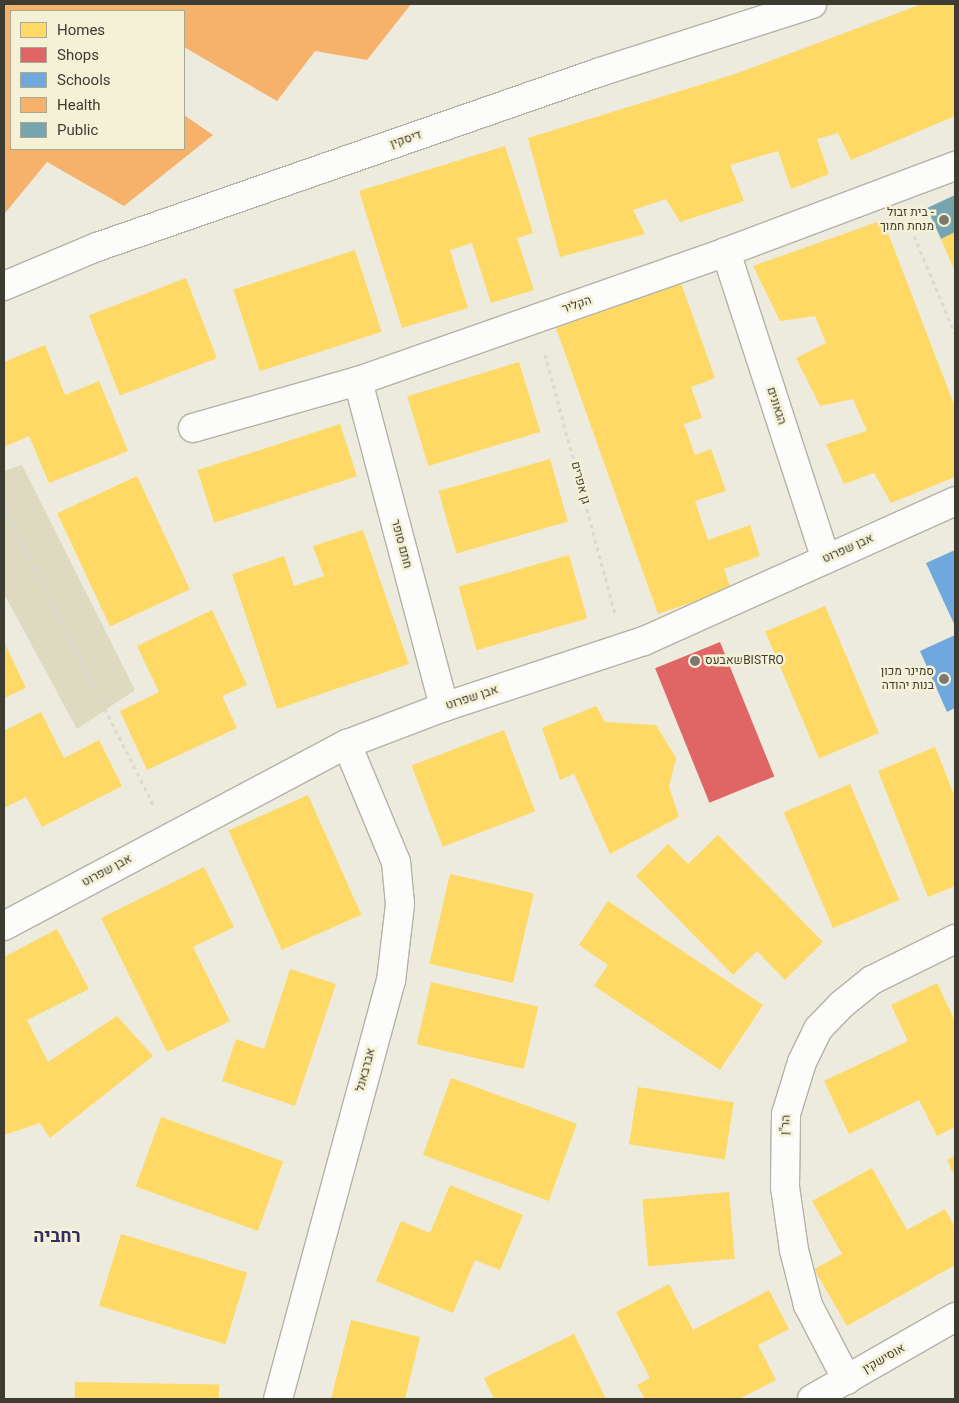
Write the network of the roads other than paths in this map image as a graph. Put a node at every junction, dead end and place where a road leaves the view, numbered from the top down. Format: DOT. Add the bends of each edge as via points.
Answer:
graph roads {
  1 [pos="812,4"];
  2 [pos="955,166"];
  3 [pos="726,252"];
  4 [pos="4,286"];
  5 [pos="358,381"];
  6 [pos="193,428"];
  7 [pos="955,501"];
  8 [pos="826,559"];
  9 [pos="444,707"];
  10 [pos="347,744"];
  11 [pos="4,926"];
  12 [pos="955,939"];
  13 [pos="955,1317"];
  14 [pos="847,1380"];
  15 [pos="278,1399"];
  16 [pos="812,1399"];
  1 -- 4 [label="street, דיסקין" via="600,72 115,241"];
  2 -- 3 [label="street, הקליר"];
  3 -- 5 [label="street, הקליר"];
  3 -- 8 [label="street, הגאונים"];
  5 -- 6 [label="street, הקליר"];
  5 -- 9 [label="street, חתם סופר"];
  7 -- 8 [label="street, אבן שפרוט"];
  8 -- 9 [label="street, אבן שפרוט" via="624,648"];
  9 -- 10 [label="street, אבן שפרוט"];
  10 -- 11 [label="street, אבן שפרוט"];
  10 -- 15 [label="street, אברבאנל" via="396,862 400,904 391,981"];
  12 -- 14 [label="street, הר\"ן" via="872,980 841,1005 818,1029 802,1062 786,1114 785,1186 794,1250 808,1305"];
  13 -- 14 [label="street, אוסישקין"];
  14 -- 16 [label="street, אוסישקין"];
}
